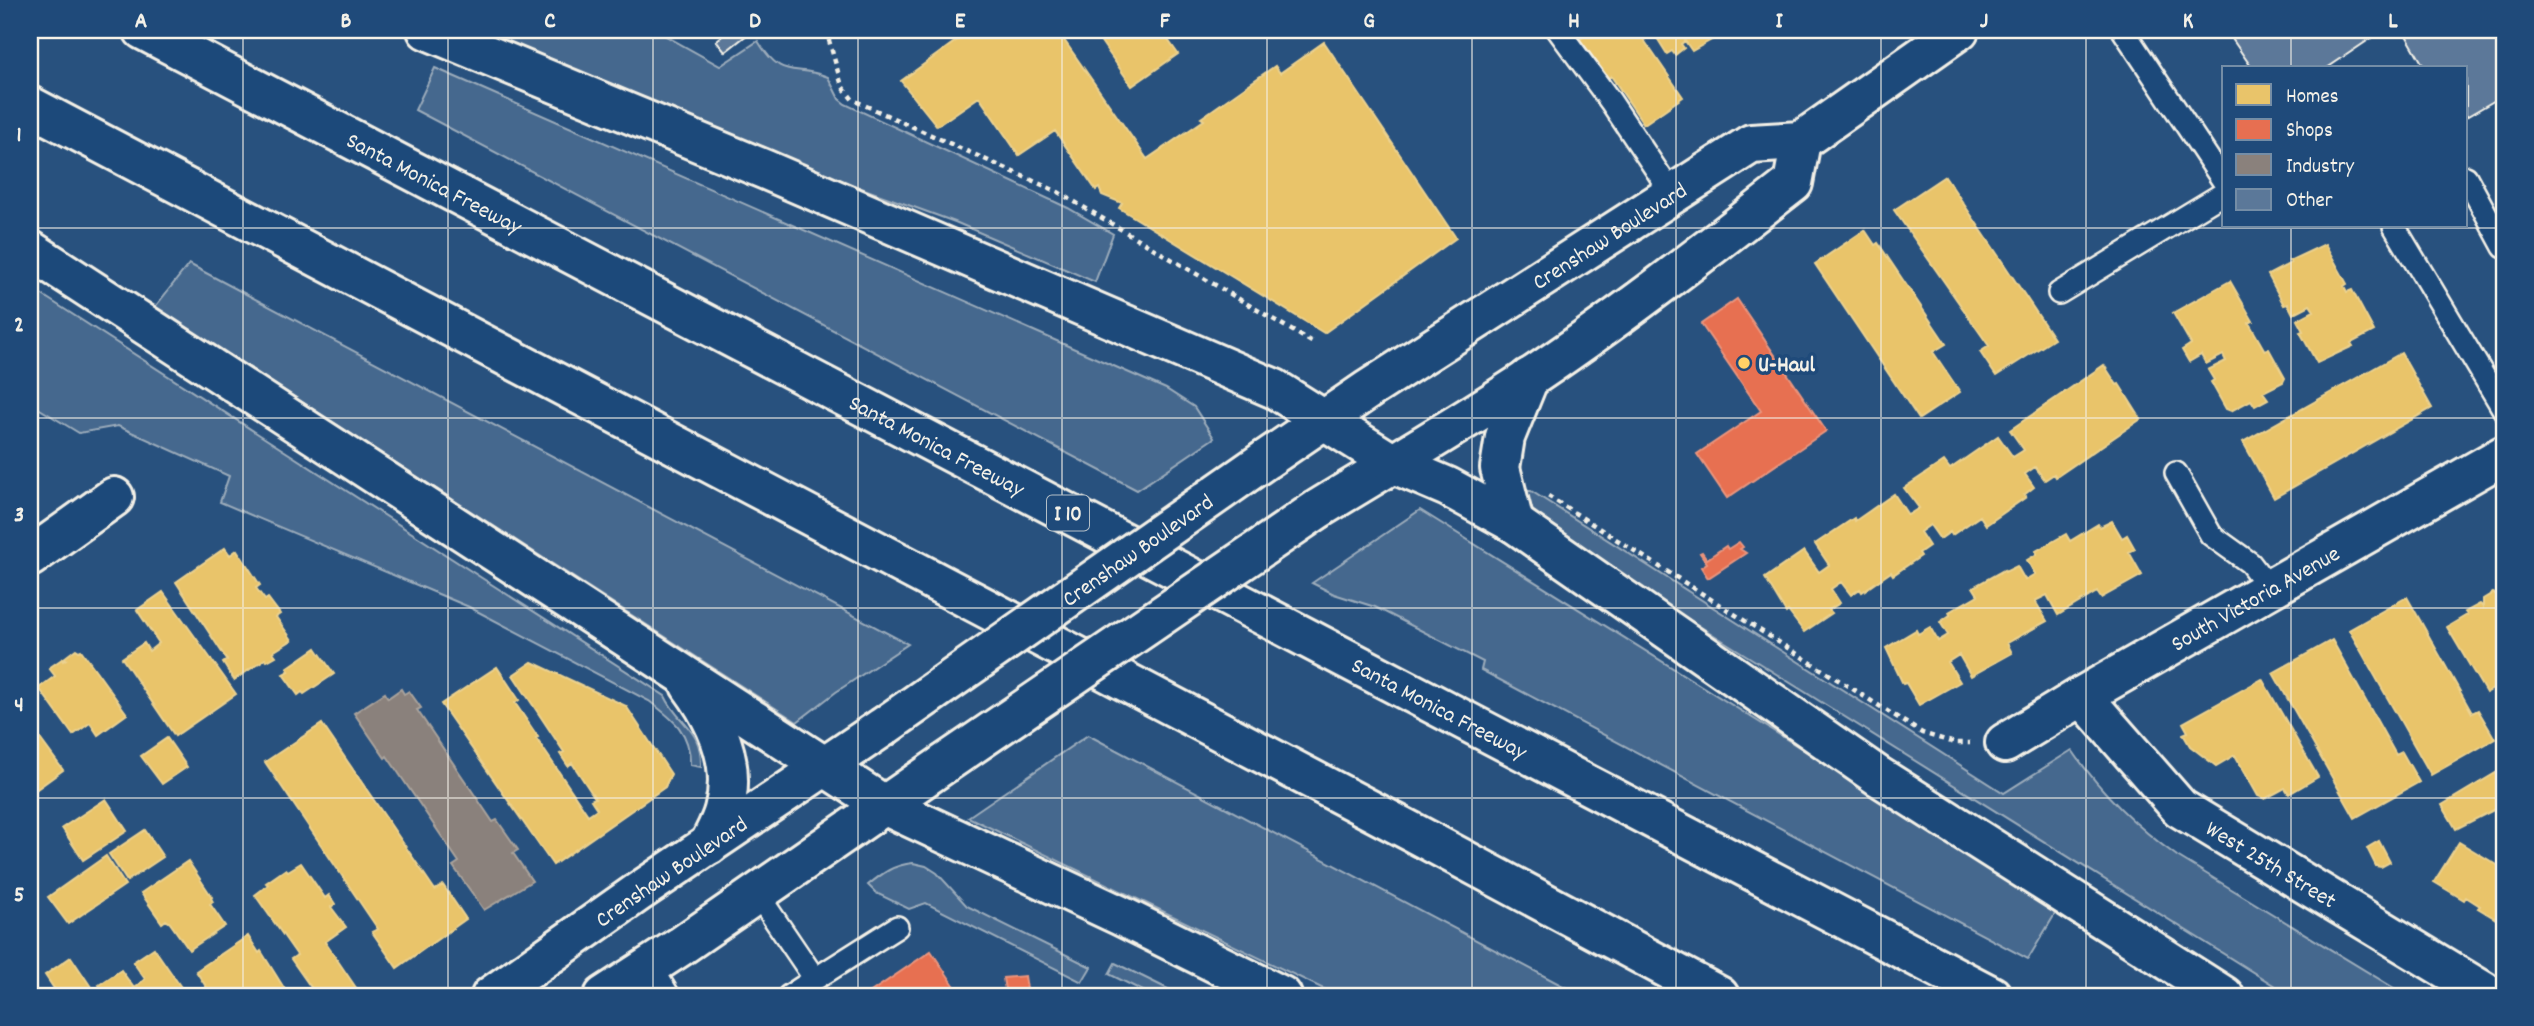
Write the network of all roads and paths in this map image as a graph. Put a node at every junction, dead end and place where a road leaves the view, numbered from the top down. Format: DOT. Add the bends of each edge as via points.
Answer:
graph roads {
  1 [pos="143,30"];
  2 [pos="427,30"];
  3 [pos="826,30"];
  4 [pos="1559,30"];
  5 [pos="1959,30"];
  6 [pos="2123,30"];
  7 [pos="30,106"];
  8 [pos="1801,141"];
  9 [pos="2222,179"];
  10 [pos="2468,181"];
  11 [pos="2222,194"];
  12 [pos="1673,195"];
  13 [pos="2395,228"];
  14 [pos="2504,247"];
  15 [pos="30,250"];
  16 [pos="2059,293"];
  17 [pos="1315,344"];
  18 [pos="1529,378"];
  19 [pos="2504,410"];
  20 [pos="1325,421"];
  21 [pos="2504,455"];
  22 [pos="1394,464"];
  23 [pos="2176,473"];
  24 [pos="1537,489"];
  25 [pos="114,497"];
  26 [pos="1514,523"];
  27 [pos="30,557"];
  28 [pos="2270,589"];
  29 [pos="682,675"];
  30 [pos="2082,696"];
  31 [pos="2005,743"];
  32 [pos="825,767"];
  33 [pos="884,805"];
  34 [pos="709,845"];
  35 [pos="756,892"];
  36 [pos="897,927"];
  37 [pos="815,979"];
  38 [pos="660,981"];
  39 [pos="491,996"];
  40 [pos="604,996"];
  41 [pos="789,996"];
  42 [pos="1282,996"];
  43 [pos="1719,996"];
  44 [pos="1992,996"];
  45 [pos="2224,996"];
  46 [pos="2491,996"];
  1 -- 44 [label="main road, Santa Monica Freeway / I 10"];
  2 -- 20 [label="main road" via="1275,389"];
  3 -- 17 [label="path" via="842,86 853,100 1065,196"];
  4 -- 12 [label="lane"];
  5 -- 8 [label="main road"];
  6 -- 9 [label="lane"];
  7 -- 43 [label="main road"];
  8 -- 12 [label="main road, Crenshaw Boulevard" via="1751,144"];
  8 -- 18 [label="main road" via="1793,183"];
  10 -- 14 [label="lane"];
  11 -- 16 [label="lane"];
  12 -- 20 [label="main road, Crenshaw Boulevard"];
  13 -- 19 [label="lane"];
  15 -- 29 [label="main road"];
  18 -- 22 [label="main road"];
  18 -- 26 [label="main road" via="1505,437 1500,468"];
  20 -- 22 [label="main road"];
  20 -- 32 [label="main road, Crenshaw Boulevard, bridge"];
  21 -- 28 [label="main road, South Victoria Avenue"];
  22 -- 26 [label="main road"];
  22 -- 33 [label="main road, bridge" via="1318,509"];
  23 -- 28 [label="lane" via="2211,535 2250,563"];
  24 -- 31 [label="path" via="1922,733 1955,743"];
  25 -- 27 [label="main road"];
  26 -- 45 [label="main road" via="1878,776"];
  28 -- 30 [label="main road, South Victoria Avenue"];
  29 -- 32 [label="main road"];
  29 -- 34 [label="main road" via="707,707 726,759 724,811"];
  30 -- 31 [label="main road, South Victoria Avenue"];
  30 -- 46 [label="main road, West 25th Street" via="2180,808"];
  32 -- 33 [label="main road"];
  32 -- 34 [label="main road, Crenshaw Boulevard"];
  33 -- 35 [label="main road"];
  33 -- 42 [label="main road"];
  34 -- 39 [label="main road, Crenshaw Boulevard"];
  35 -- 37 [label="lane"];
  35 -- 38 [label="main road" via="681,946"];
  36 -- 37 [label="lane"];
  37 -- 41 [label="lane"];
  38 -- 40 [label="main road"];
}
